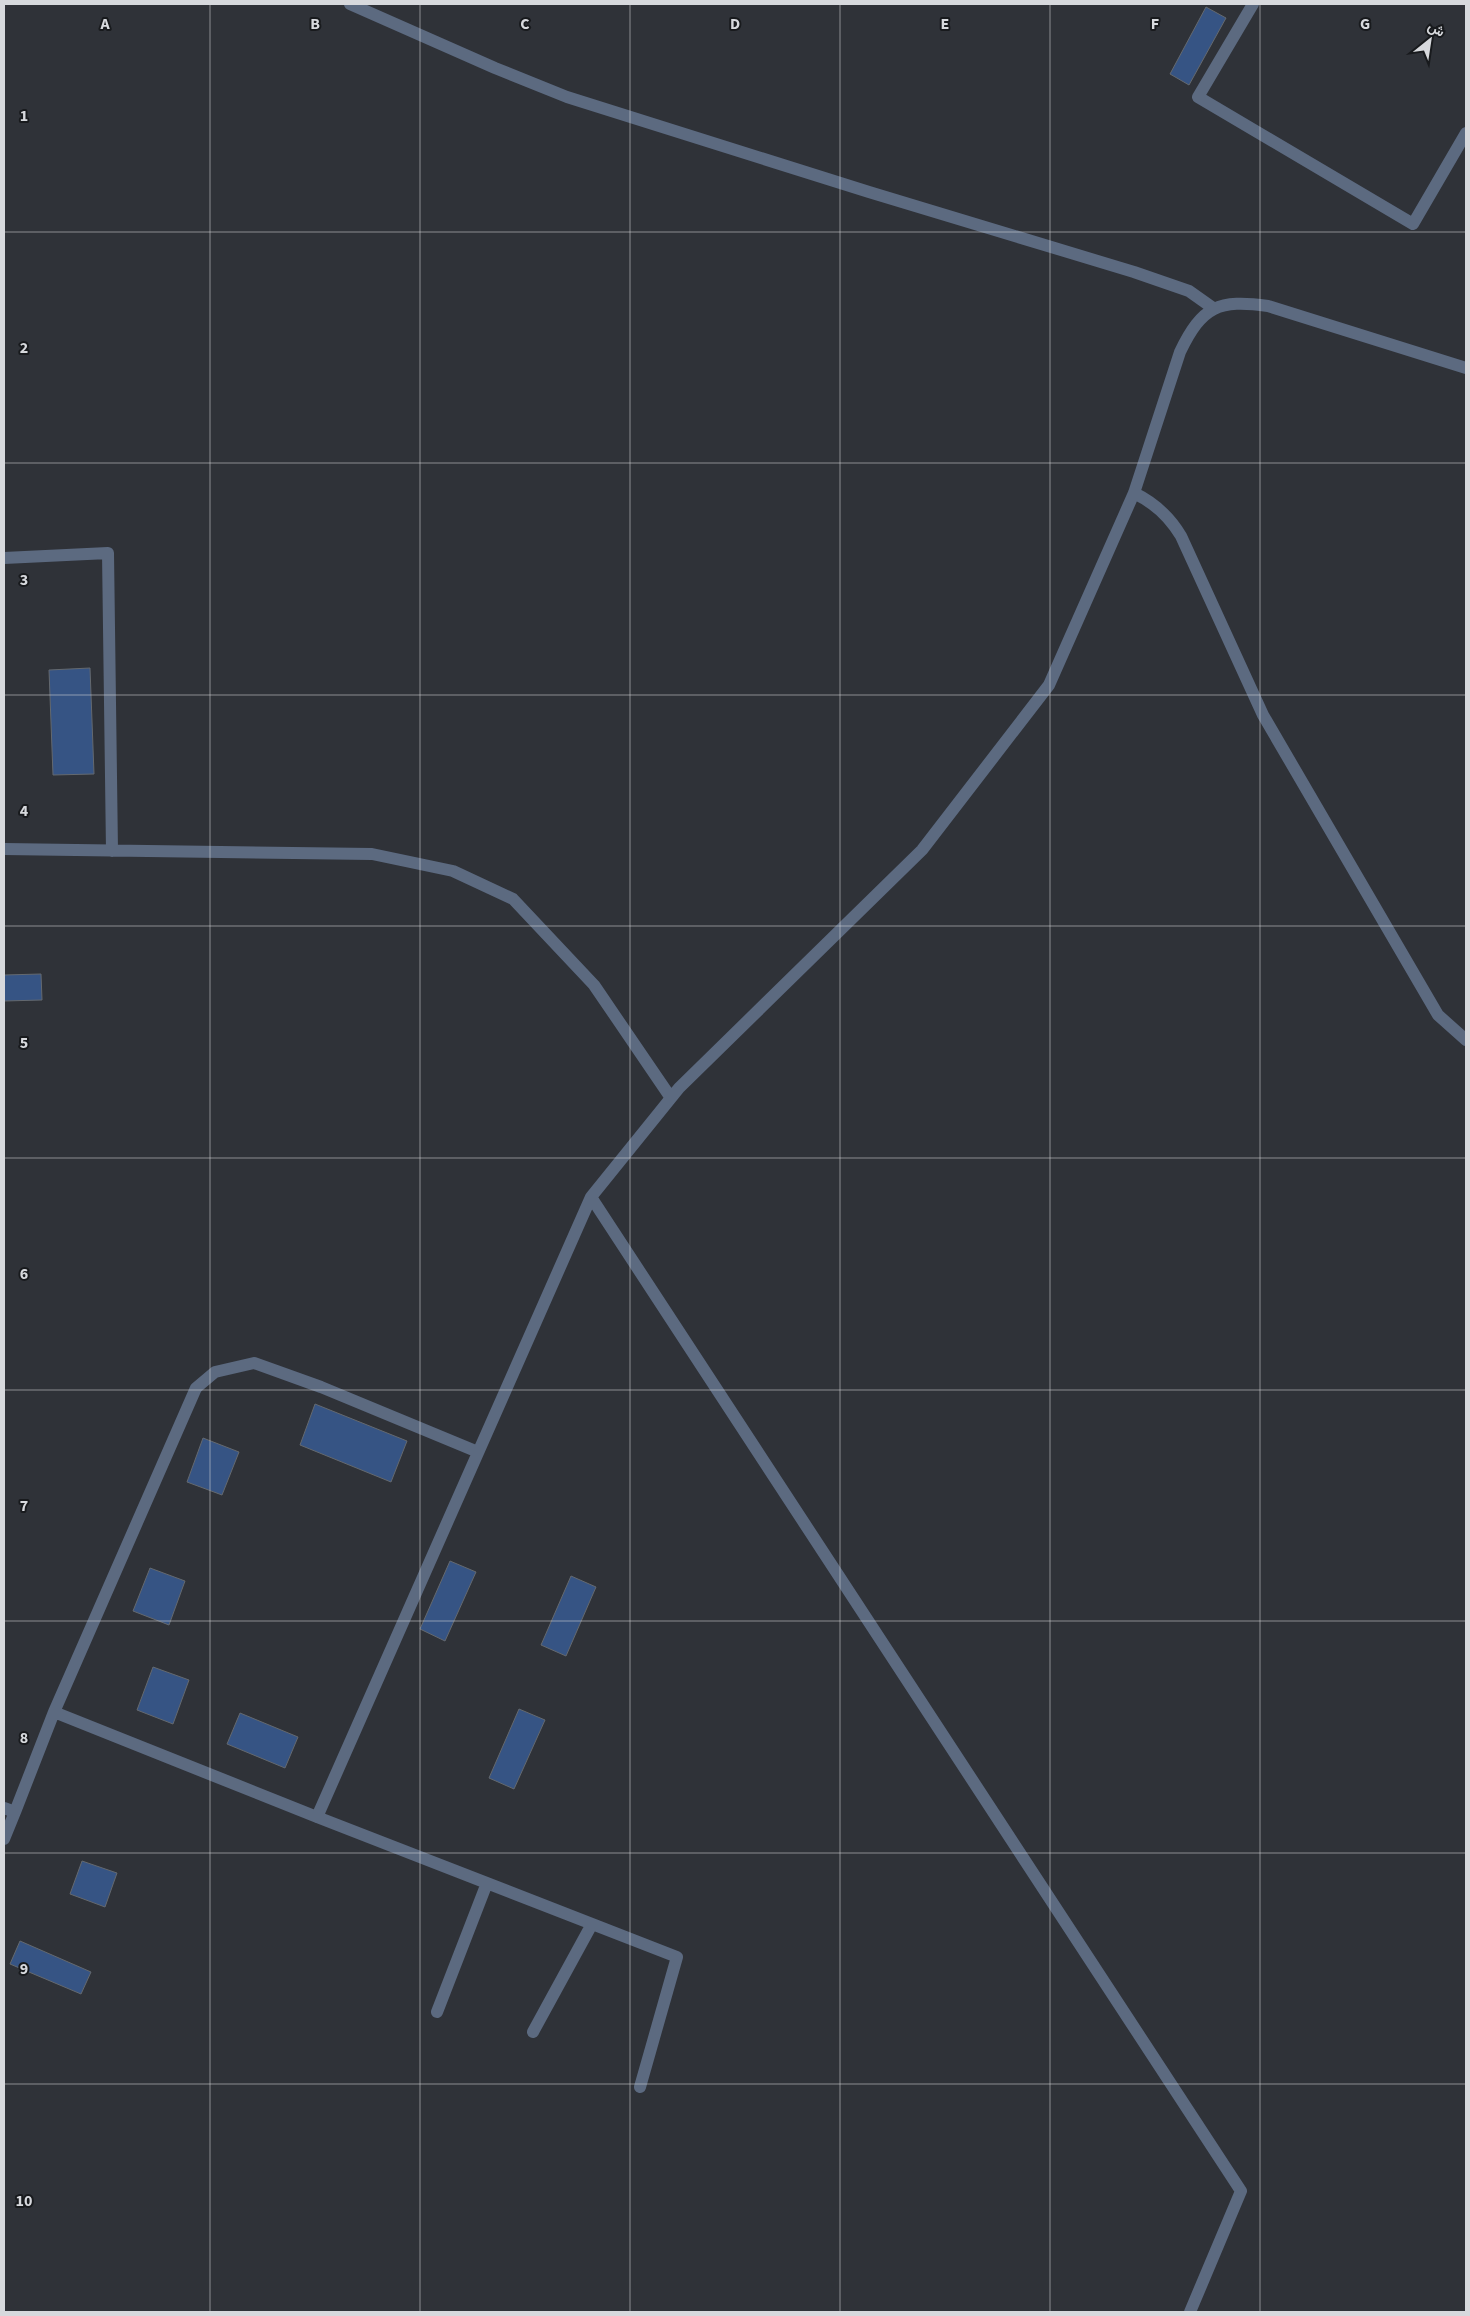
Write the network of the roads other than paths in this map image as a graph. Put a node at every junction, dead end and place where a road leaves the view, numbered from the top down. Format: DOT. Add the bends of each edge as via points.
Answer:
graph roads {
  1 [pos="350,4"];
  2 [pos="1253,4"];
  3 [pos="1466,133"];
  4 [pos="1213,308"];
  5 [pos="1466,368"];
  6 [pos="1134,493"];
  7 [pos="4,558"];
  8 [pos="4,849"];
  9 [pos="112,851"];
  10 [pos="1466,1040"];
  11 [pos="671,1098"];
  12 [pos="591,1196"];
  13 [pos="478,1452"];
  14 [pos="54,1712"];
  15 [pos="9,1810"];
  16 [pos="317,1817"];
  17 [pos="4,1839"];
  18 [pos="486,1883"];
  19 [pos="592,1924"];
  20 [pos="437,2012"];
  21 [pos="533,2032"];
  22 [pos="640,2086"];
  23 [pos="1190,2312"];
  1 -- 4 [label="lane" via="566,97 1134,272 1189,291"];
  2 -- 3 [label="lane" via="1198,97 1413,224"];
  4 -- 5 [label="lane" via="1228,303 1268,306"];
  4 -- 6 [label="lane" via="1187,336 1180,352"];
  6 -- 10 [label="lane" via="1161,510 1176,528 1263,716 1438,1015"];
  6 -- 11 [label="lane" via="1049,686 922,850"];
  7 -- 9 [label="lane" via="108,553"];
  8 -- 9 [label="lane"];
  9 -- 11 [label="lane" via="372,854 453,871 513,899 594,985"];
  11 -- 12 [label="lane"];
  12 -- 13 [label="lane"];
  12 -- 23 [label="lane" via="1241,2192"];
  13 -- 14 [label="lane" via="321,1387 254,1364 215,1372 196,1388"];
  13 -- 16 [label="lane"];
  14 -- 15 [label="lane"];
  14 -- 16 [label="lane"];
  15 -- 17 [label="lane"];
  16 -- 18 [label="lane"];
  18 -- 19 [label="lane"];
  18 -- 20 [label="lane"];
  19 -- 21 [label="lane"];
  19 -- 22 [label="lane" via="677,1956"];
}
